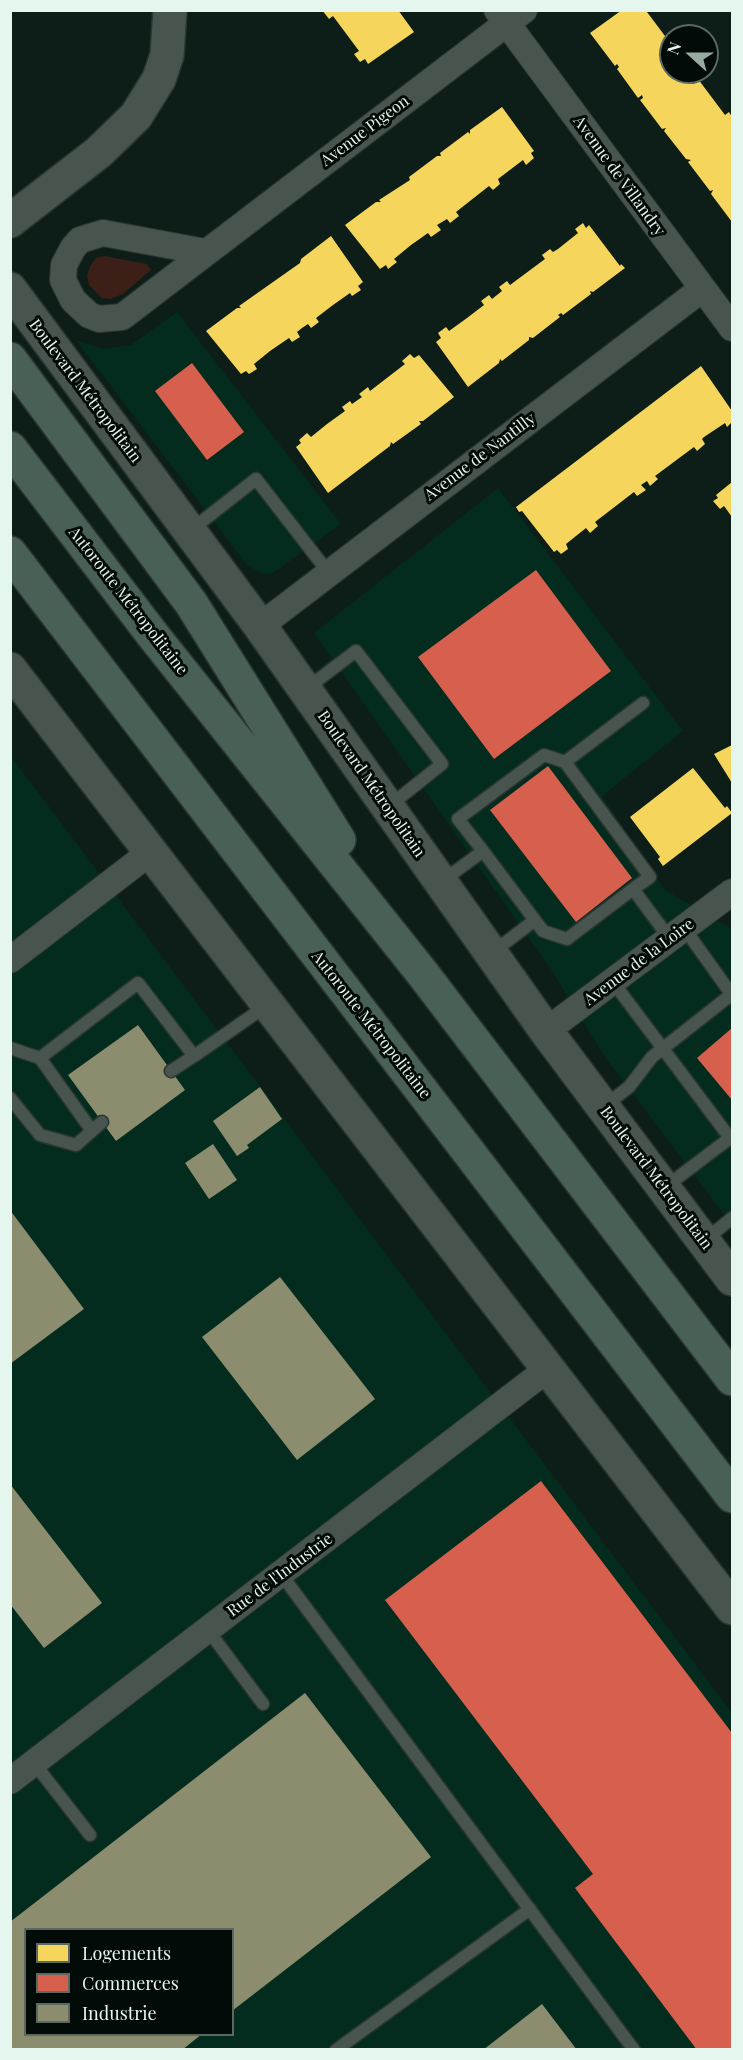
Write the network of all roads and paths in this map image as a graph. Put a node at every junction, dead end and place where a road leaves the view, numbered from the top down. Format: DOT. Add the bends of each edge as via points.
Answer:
graph roads {
  1 [pos="170,10"];
  2 [pos="509,15"];
  3 [pos="10,221"];
  4 [pos="206,252"];
  5 [pos="10,289"];
  6 [pos="702,289"];
  7 [pos="732,328"];
  8 [pos="10,358"];
  9 [pos="10,448"];
  10 [pos="190,531"];
  11 [pos="10,553"];
  12 [pos="328,572"];
  13 [pos="260,626"];
  14 [pos="12,672"];
  15 [pos="305,690"];
  16 [pos="643,703"];
  17 [pos="565,762"];
  18 [pos="387,807"];
  19 [pos="152,851"];
  20 [pos="483,851"];
  21 [pos="440,883"];
  22 [pos="633,889"];
  23 [pos="732,892"];
  24 [pos="535,920"];
  25 [pos="677,934"];
  26 [pos="490,953"];
  27 [pos="10,960"];
  28 [pos="423,974"];
  29 [pos="612,982"];
  30 [pos="732,994"];
  31 [pos="269,1003"];
  32 [pos="546,1031"];
  33 [pos="10,1047"];
  34 [pos="663,1049"];
  35 [pos="194,1056"];
  36 [pos="40,1058"];
  37 [pos="171,1071"];
  38 [pos="10,1098"];
  39 [pos="603,1107"];
  40 [pos="102,1122"];
  41 [pos="92,1131"];
  42 [pos="731,1138"];
  43 [pos="664,1188"];
  44 [pos="732,1218"];
  45 [pos="704,1241"];
  46 [pos="732,1279"];
  47 [pos="549,1368"];
  48 [pos="732,1379"];
  49 [pos="732,1496"];
  50 [pos="281,1574"];
  51 [pos="732,1608"];
  52 [pos="208,1630"];
  53 [pos="262,1704"];
  54 [pos="34,1763"];
  55 [pos="10,1781"];
  56 [pos="90,1835"];
  57 [pos="530,1909"];
  58 [pos="336,2049"];
  59 [pos="634,2049"];
  1 -- 3 [label="main road" via="167,55 150,98 122,132"];
  2 -- 4 [label="street, Avenue Pigeon"];
  2 -- 6 [label="street, Avenue de Villandry"];
  4 -- 4 [label="street, Avenue Pigeon" via="103,233 80,240 73,248 64,265 63,280 81,308 99,319 110,319 132,311"];
  5 -- 10 [label="main road, Boulevard Métropolitain"];
  6 -- 7 [label="street, Avenue de Villandry"];
  6 -- 12 [label="street, Avenue de Nantilly"];
  8 -- 28 [label="highway" via="191,603"];
  9 -- 28 [label="highway, Autoroute Métropolitaine" via="152,634"];
  10 -- 12 [label="lane" via="256,479"];
  10 -- 13 [label="main road, Boulevard Métropolitain"];
  11 -- 49 [label="highway, Autoroute Métropolitaine"];
  12 -- 13 [label="street, Avenue de Nantilly"];
  13 -- 15 [label="main road, Boulevard Métropolitain"];
  14 -- 19 [label="main road"];
  15 -- 18 [label="main road, Boulevard Métropolitain"];
  15 -- 18 [label="lane" via="356,651 442,764"];
  16 -- 17 [label="lane"];
  17 -- 20 [label="lane" via="544,755 458,819"];
  17 -- 22 [label="lane" via="650,877"];
  18 -- 21 [label="main road, Boulevard Métropolitain"];
  19 -- 27 [label="street"];
  19 -- 31 [label="main road"];
  20 -- 21 [label="lane"];
  20 -- 24 [label="lane"];
  21 -- 26 [label="main road, Boulevard Métropolitain"];
  22 -- 24 [label="lane" via="567,939 543,931"];
  22 -- 25 [label="lane"];
  23 -- 25 [label="street, Avenue de la Loire"];
  24 -- 26 [label="lane"];
  25 -- 29 [label="street, Avenue de la Loire"];
  25 -- 30 [label="lane"];
  26 -- 32 [label="main road, Boulevard Métropolitain"];
  28 -- 48 [label="highway, Autoroute Métropolitaine"];
  29 -- 32 [label="street, Avenue de la Loire"];
  29 -- 34 [label="lane"];
  30 -- 34 [label="lane"];
  31 -- 35 [label="lane"];
  31 -- 47 [label="main road"];
  32 -- 39 [label="main road, Boulevard Métropolitain"];
  33 -- 36 [label="lane"];
  34 -- 39 [label="lane" via="629,1087"];
  34 -- 42 [label="lane"];
  35 -- 36 [label="lane" via="138,983"];
  35 -- 37 [label="lane"];
  36 -- 41 [label="lane"];
  38 -- 41 [label="lane" via="40,1134 76,1145"];
  39 -- 43 [label="main road, Boulevard Métropolitain"];
  40 -- 41 [label="lane"];
  42 -- 43 [label="lane"];
  43 -- 45 [label="main road, Boulevard Métropolitain"];
  44 -- 45 [label="lane"];
  45 -- 46 [label="main road, Boulevard Métropolitain"];
  47 -- 50 [label="street, Rue de l'Industrie"];
  47 -- 51 [label="main road"];
  50 -- 52 [label="street, Rue de l'Industrie"];
  50 -- 57 [label="lane"];
  52 -- 53 [label="lane"];
  52 -- 54 [label="street, Rue de l'Industrie"];
  54 -- 55 [label="street, Rue de l'Industrie"];
  54 -- 56 [label="lane"];
  57 -- 58 [label="lane"];
  57 -- 59 [label="lane"];
}
